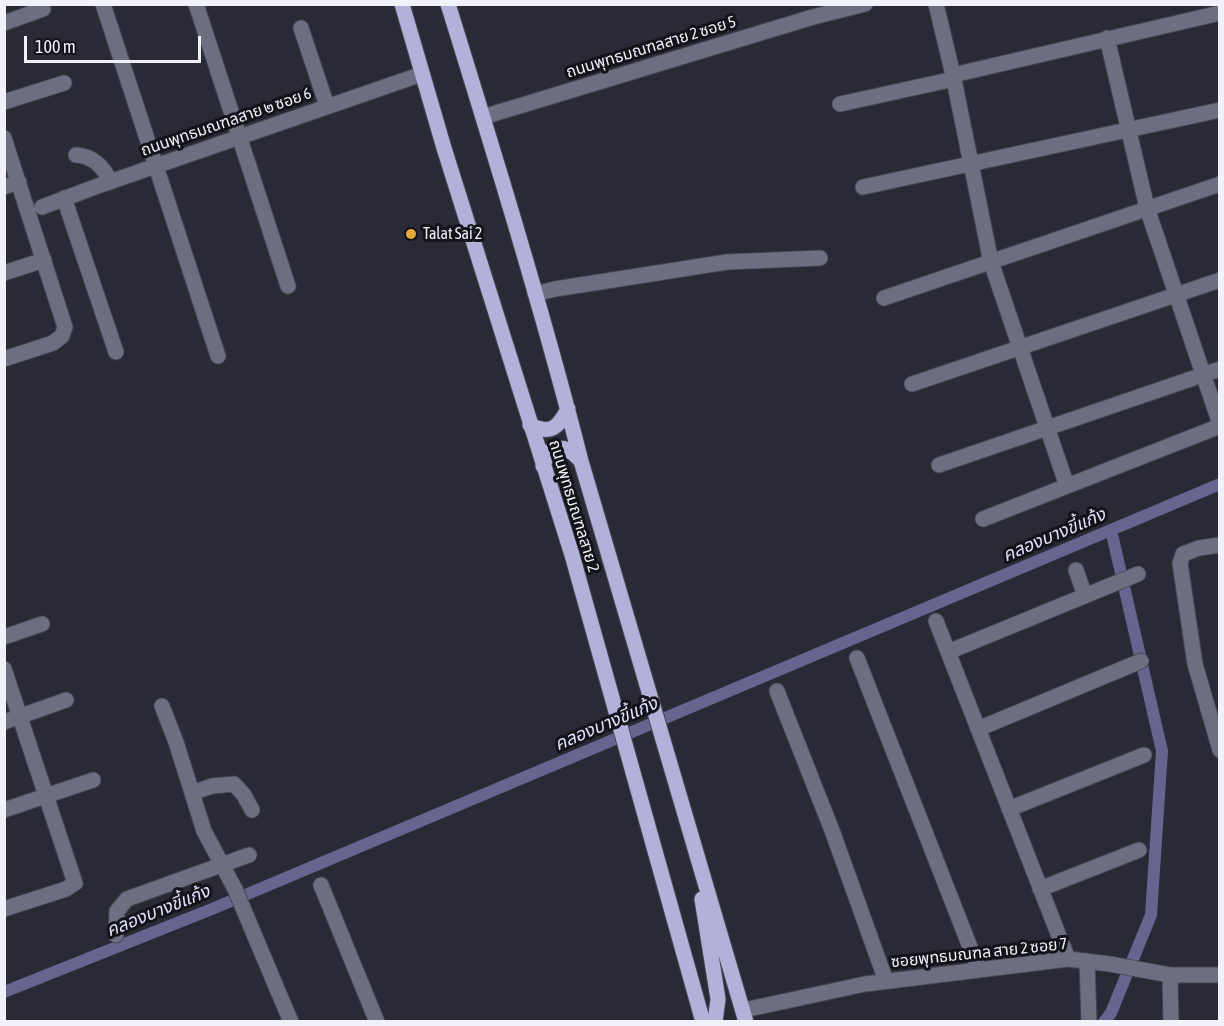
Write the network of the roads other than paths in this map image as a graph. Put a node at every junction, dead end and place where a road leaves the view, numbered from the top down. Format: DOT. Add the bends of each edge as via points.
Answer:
graph roads {
  1 [pos="103,4"];
  2 [pos="196,4"];
  3 [pos="402,4"];
  4 [pos="448,4"];
  5 [pos="865,4"];
  6 [pos="936,4"];
  7 [pos="43,9"];
  8 [pos="1220,14"];
  9 [pos="4,23"];
  10 [pos="301,28"];
  11 [pos="1107,38"];
  12 [pos="422,74"];
  13 [pos="954,77"];
  14 [pos="64,83"];
  15 [pos="4,102"];
  16 [pos="840,104"];
  17 [pos="327,106"];
  18 [pos="1220,110"];
  19 [pos="483,117"];
  20 [pos="1128,129"];
  21 [pos="239,137"];
  22 [pos="4,138"];
  23 [pos="76,155"];
  24 [pos="971,164"];
  25 [pos="156,166"];
  26 [pos="110,182"];
  27 [pos="1220,184"];
  28 [pos="12,185"];
  29 [pos="863,187"];
  30 [pos="64,198"];
  31 [pos="42,207"];
  32 [pos="1147,208"];
  33 [pos="819,258"];
  34 [pos="44,260"];
  35 [pos="990,262"];
  36 [pos="4,273"];
  37 [pos="1220,280"];
  38 [pos="288,286"];
  39 [pos="535,294"];
  40 [pos="1176,296"];
  41 [pos="884,298"];
  42 [pos="1020,348"];
  43 [pos="116,352"];
  44 [pos="218,356"];
  45 [pos="4,359"];
  46 [pos="1220,369"];
  47 [pos="1203,375"];
  48 [pos="912,384"];
  49 [pos="568,409"];
  50 [pos="530,425"];
  51 [pos="1220,425"];
  52 [pos="1047,429"];
  53 [pos="581,461"];
  54 [pos="939,465"];
  55 [pos="543,466"];
  56 [pos="1067,486"];
  57 [pos="983,519"];
  58 [pos="1220,545"];
  59 [pos="1076,570"];
  60 [pos="1137,574"];
  61 [pos="1085,596"];
  62 [pos="936,621"];
  63 [pos="42,624"];
  64 [pos="4,638"];
  65 [pos="948,652"];
  66 [pos="858,658"];
  67 [pos="1141,661"];
  68 [pos="4,669"];
  69 [pos="777,691"];
  70 [pos="66,700"];
  71 [pos="162,706"];
  72 [pos="20,716"];
  73 [pos="4,722"];
  74 [pos="978,729"];
  75 [pos="1217,729"];
  76 [pos="1220,750"];
  77 [pos="1144,754"];
  78 [pos="93,780"];
  79 [pos="192,793"];
  80 [pos="47,795"];
  81 [pos="1009,809"];
  82 [pos="4,810"];
  83 [pos="252,810"];
  84 [pos="692,836"];
  85 [pos="1139,850"];
  86 [pos="249,855"];
  87 [pos="221,865"];
  88 [pos="321,885"];
  89 [pos="1040,889"];
  90 [pos="4,909"];
  91 [pos="116,936"];
  92 [pos="1068,959"];
  93 [pos="1087,961"];
  94 [pos="979,970"];
  95 [pos="1170,975"];
  96 [pos="1220,975"];
  97 [pos="886,981"];
  98 [pos="744,1018"];
  99 [pos="291,1022"];
  100 [pos="376,1022"];
  101 [pos="704,1022"];
  102 [pos="714,1022"];
  103 [pos="1089,1022"];
  104 [pos="1171,1022"];
  1 -- 25 [label="street"];
  2 -- 21 [label="street"];
  3 -- 12 [label="main road, ถนนพุทธมณฑลสาย 2"];
  4 -- 19 [label="main road, ถนนพุทธมณฑลสาย 2"];
  5 -- 19 [label="street, ถนนพุทธมณฑลสาย 2 ซอย 5"];
  6 -- 13 [label="street"];
  7 -- 9 [label="street"];
  8 -- 11 [label="street"];
  10 -- 17 [label="street"];
  11 -- 13 [label="street"];
  11 -- 20 [label="street"];
  12 -- 17 [label="street, ถนนพุทธมณฑลสาย ๒ ซอย 6"];
  12 -- 50 [label="main road, ถนนพุทธมณฑลสาย 2"];
  13 -- 16 [label="street"];
  13 -- 24 [label="street"];
  14 -- 15 [label="street"];
  17 -- 21 [label="street, ถนนพุทธมณฑลสาย ๒ ซอย 6"];
  18 -- 20 [label="street"];
  19 -- 39 [label="main road, ถนนพุทธมณฑลสาย 2"];
  20 -- 24 [label="street"];
  20 -- 32 [label="street"];
  21 -- 25 [label="street, ถนนพุทธมณฑลสาย ๒ ซอย 6"];
  21 -- 38 [label="street"];
  22 -- 28 [label="street"];
  23 -- 26 [label="street" via="86,156 100,166"];
  24 -- 29 [label="street"];
  24 -- 35 [label="street"];
  25 -- 26 [label="street, ถนนพุทธมณฑลสาย ๒ ซอย 6"];
  25 -- 44 [label="street"];
  26 -- 30 [label="street, ถนนพุทธมณฑลสาย ๒ ซอย 6"];
  27 -- 32 [label="street"];
  28 -- 34 [label="street"];
  30 -- 31 [label="street, ถนนพุทธมณฑลสาย ๒ ซอย 6"];
  30 -- 43 [label="street"];
  32 -- 35 [label="street"];
  32 -- 40 [label="street"];
  33 -- 39 [label="street" via="727,262"];
  34 -- 36 [label="street"];
  34 -- 45 [label="street" via="65,327 62,336 53,343"];
  35 -- 41 [label="street"];
  35 -- 42 [label="street"];
  37 -- 40 [label="street"];
  39 -- 49 [label="main road, ถนนพุทธมณฑลสาย 2"];
  40 -- 42 [label="street"];
  40 -- 47 [label="street"];
  42 -- 48 [label="street"];
  42 -- 52 [label="street"];
  46 -- 47 [label="street"];
  47 -- 51 [label="street"];
  47 -- 52 [label="street"];
  49 -- 50 [label="main road" via="555,428"];
  49 -- 53 [label="main road, ถนนพุทธมณฑลสาย 2"];
  50 -- 55 [label="main road, ถนนพุทธมณฑลสาย 2"];
  51 -- 56 [label="street"];
  52 -- 54 [label="street"];
  52 -- 56 [label="street"];
  53 -- 55 [label="main road" via="571,450 563,448 548,452"];
  53 -- 84 [label="main road, ถนนพุทธมณฑลสาย 2"];
  55 -- 101 [label="main road, ถนนพุทธมณฑลสาย 2" via="572,555"];
  56 -- 57 [label="street"];
  58 -- 75 [label="street" via="1190,550 1183,554 1180,563 1197,675"];
  59 -- 61 [label="street"];
  60 -- 61 [label="street"];
  61 -- 65 [label="street"];
  62 -- 65 [label="street"];
  63 -- 64 [label="street"];
  65 -- 74 [label="street"];
  66 -- 94 [label="street"];
  67 -- 74 [label="street"];
  68 -- 72 [label="street"];
  69 -- 97 [label="street"];
  70 -- 72 [label="street"];
  71 -- 79 [label="street"];
  72 -- 73 [label="street"];
  72 -- 80 [label="street"];
  74 -- 81 [label="street"];
  75 -- 76 [label="street"];
  77 -- 81 [label="street"];
  78 -- 80 [label="street"];
  79 -- 83 [label="street" via="234,784"];
  79 -- 87 [label="street" via="204,831"];
  80 -- 82 [label="street"];
  80 -- 90 [label="street" via="75,883"];
  81 -- 89 [label="street"];
  84 -- 98 [label="main road, ถนนพุทธมณฑลสาย 2"];
  84 -- 102 [label="main road" via="718,999"];
  85 -- 89 [label="street"];
  86 -- 87 [label="street"];
  87 -- 91 [label="street" via="127,899 117,911"];
  87 -- 99 [label="street" via="242,904"];
  88 -- 100 [label="street"];
  89 -- 92 [label="street"];
  92 -- 93 [label="street, ซอยพุทธมณฑล สาย 2 ซอย 7"];
  92 -- 94 [label="street, ซอยพุทธมณฑล สาย 2 ซอย 7"];
  93 -- 95 [label="street, ซอยพุทธมณฑล สาย 2 ซอย 7"];
  93 -- 103 [label="street"];
  94 -- 97 [label="street, ซอยพุทธมณฑล สาย 2 ซอย 7"];
  95 -- 96 [label="street, ซอยพุทธมณฑล สาย 2 ซอย 7"];
  95 -- 104 [label="street"];
  97 -- 98 [label="street, ซอยพุทธมณฑล สาย 2 ซอย 7"];
}
